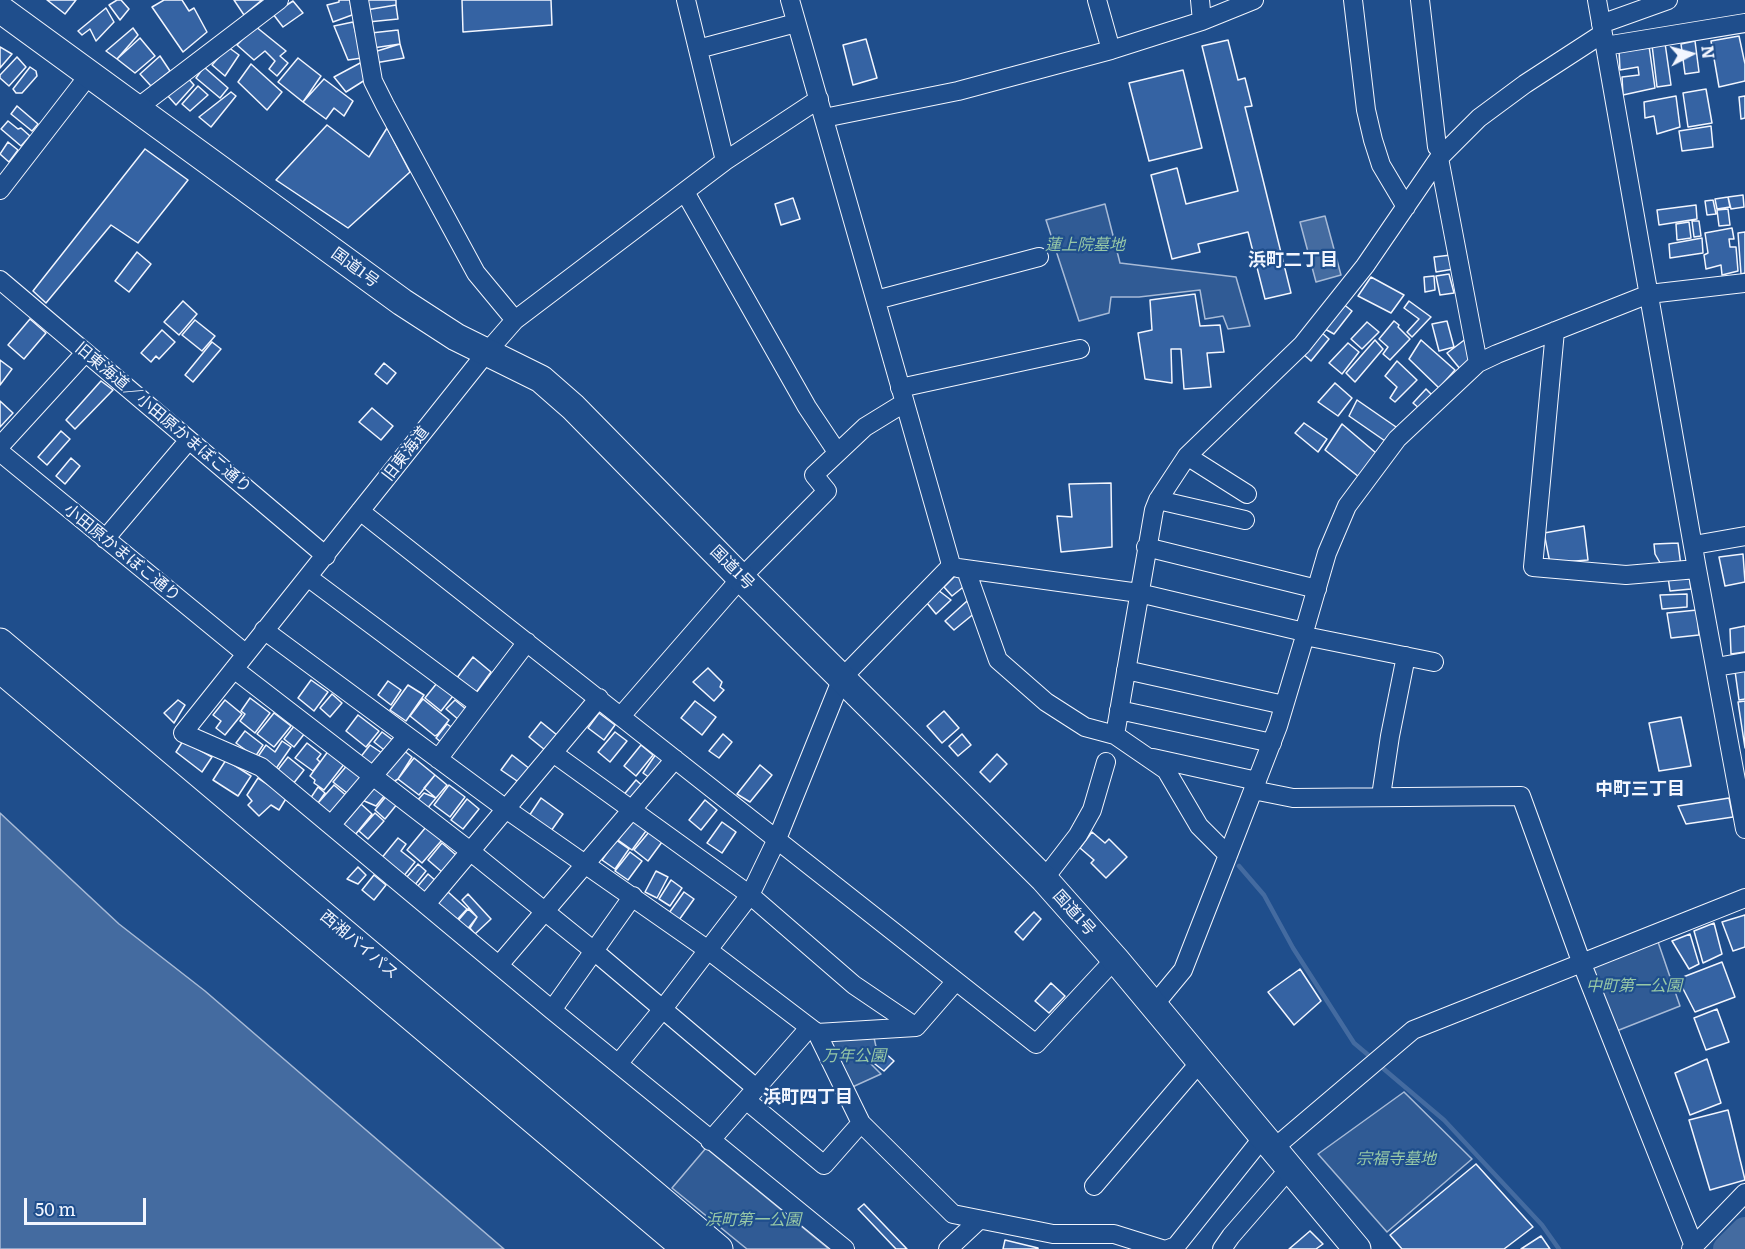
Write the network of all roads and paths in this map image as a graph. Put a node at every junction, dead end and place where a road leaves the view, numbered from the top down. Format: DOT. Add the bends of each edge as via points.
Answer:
graph roads {
  1 [pos="279,0"];
  2 [pos="359,0"];
  3 [pos="687,0"];
  4 [pos="790,0"];
  5 [pos="1097,0"];
  6 [pos="1200,0"];
  7 [pos="1254,0"];
  8 [pos="1353,0"];
  9 [pos="1420,0"];
  10 [pos="1597,0"];
  11 [pos="1668,0"];
  12 [pos="0,9"];
  13 [pos="1202,21"];
  14 [pos="796,23"];
  15 [pos="1745,23"];
  16 [pos="1603,35"];
  17 [pos="698,49"];
  18 [pos="1111,50"];
  19 [pos="89,75"];
  20 [pos="819,99"];
  21 [pos="136,109"];
  22 [pos="824,118"];
  23 [pos="1438,152"];
  24 [pos="724,161"];
  25 [pos="0,190"];
  26 [pos="685,192"];
  27 [pos="1406,207"];
  28 [pos="1039,257"];
  29 [pos="0,280"];
  30 [pos="1745,283"];
  31 [pos="1649,294"];
  32 [pos="876,300"];
  33 [pos="515,320"];
  34 [pos="1555,332"];
  35 [pos="1080,349"];
  36 [pos="487,352"];
  37 [pos="85,353"];
  38 [pos="1478,363"];
  39 [pos="902,395"];
  40 [pos="189,440"];
  41 [pos="0,451"];
  42 [pos="837,452"];
  43 [pos="1187,456"];
  44 [pos="1247,494"];
  45 [pos="1158,500"];
  46 [pos="360,512"];
  47 [pos="1245,520"];
  48 [pos="1745,536"];
  49 [pos="105,539"];
  50 [pos="1694,545"];
  51 [pos="1146,547"];
  52 [pos="326,556"];
  53 [pos="958,568"];
  54 [pos="1697,569"];
  55 [pos="309,578"];
  56 [pos="741,578"];
  57 [pos="1317,589"];
  58 [pos="1139,593"];
  59 [pos="264,630"];
  60 [pos="1305,634"];
  61 [pos="0,642"];
  62 [pos="527,642"];
  63 [pos="245,653"];
  64 [pos="1406,656"];
  65 [pos="1434,662"];
  66 [pos="1745,662"];
  67 [pos="1716,667"];
  68 [pos="0,669"];
  69 [pos="234,669"];
  70 [pos="1126,670"];
  71 [pos="842,678"];
  72 [pos="599,698"];
  73 [pos="478,704"];
  74 [pos="1284,705"];
  75 [pos="1119,710"];
  76 [pos="621,716"];
  77 [pos="1115,735"];
  78 [pos="407,736"];
  79 [pos="1272,743"];
  80 [pos="553,753"];
  81 [pos="1144,756"];
  82 [pos="438,759"];
  83 [pos="675,759"];
  84 [pos="1106,762"];
  85 [pos="372,777"];
  86 [pos="1255,786"];
  87 [pos="1381,796"];
  88 [pos="506,809"];
  89 [pos="631,810"];
  90 [pos="332,824"];
  91 [pos="1745,829"];
  92 [pos="777,839"];
  93 [pos="470,851"];
  94 [pos="1228,855"];
  95 [pos="585,863"];
  96 [pos="1044,879"];
  97 [pos="750,895"];
  98 [pos="633,896"];
  99 [pos="1745,898"];
  100 [pos="426,904"];
  101 [pos="544,912"];
  102 [pos="708,950"];
  103 [pos="594,951"];
  104 [pos="1115,959"];
  105 [pos="1581,964"];
  106 [pos="499,965"];
  107 [pos="956,981"];
  108 [pos="1154,1005"];
  109 [pos="552,1010"];
  110 [pos="662,1010"];
  111 [pos="916,1027"];
  112 [pos="813,1030"];
  113 [pos="1201,1061"];
  114 [pos="618,1064"];
  115 [pos="751,1094"];
  116 [pos="861,1123"];
  117 [pos="710,1141"];
  118 [pos="1276,1151"];
  119 [pos="1094,1186"];
  120 [pos="1745,1193"];
  121 [pos="978,1221"];
  122 [pos="1071,1242"];
  123 [pos="1693,1247"];
  124 [pos="687,1249"];
  125 [pos="719,1249"];
  126 [pos="845,1249"];
  127 [pos="948,1249"];
  128 [pos="1162,1249"];
  129 [pos="1168,1249"];
  130 [pos="1222,1249"];
  131 [pos="1357,1249"];
  1 -- 21 [label="street"];
  2 -- 33 [label="street" via="373,81 476,273"];
  3 -- 17 [label="street"];
  4 -- 14 [label="street"];
  5 -- 18 [label="street"];
  6 -- 13 [label="street"];
  7 -- 13 [label="street"];
  8 -- 27 [label="street" via="1373,140 1381,165"];
  9 -- 23 [label="street"];
  10 -- 16 [label="street"];
  11 -- 16 [label="street"];
  12 -- 19 [label="highway, 国道1号"];
  13 -- 18 [label="street"];
  14 -- 17 [label="street"];
  14 -- 20 [label="street"];
  15 -- 16 [label="street"];
  16 -- 23 [label="street" via="1525,84"];
  16 -- 31 [label="street"];
  17 -- 24 [label="street"];
  18 -- 22 [label="street" via="958,91"];
  19 -- 21 [label="highway, 国道1号"];
  19 -- 25 [label="street"];
  20 -- 22 [label="street"];
  20 -- 24 [label="street, 旧東海道"];
  21 -- 36 [label="highway, 国道1号" via="402,302"];
  22 -- 32 [label="street"];
  23 -- 27 [label="street"];
  23 -- 38 [label="street"];
  24 -- 26 [label="street, 旧東海道"];
  26 -- 33 [label="street, 旧東海道"];
  26 -- 42 [label="street" via="807,407"];
  27 -- 43 [label="street" via="1302,345"];
  28 -- 32 [label="street"];
  29 -- 37 [label="street, 旧東海道／小田原かまぼこ通り"];
  30 -- 31 [label="street"];
  31 -- 34 [label="street"];
  31 -- 50 [label="street"];
  32 -- 39 [label="street"];
  33 -- 36 [label="street, 旧東海道"];
  34 -- 38 [label="street"];
  34 -- 54 [label="street" via="1533,567 1626,575"];
  35 -- 39 [label="street"];
  36 -- 46 [label="street, 旧東海道"];
  36 -- 56 [label="highway, 国道1号" via="541,379 573,407"];
  37 -- 40 [label="street, 旧東海道／小田原かまぼこ通り"];
  37 -- 41 [label="street"];
  38 -- 57 [label="street" via="1397,439 1347,506"];
  39 -- 42 [label="street"];
  39 -- 53 [label="street" via="950,561"];
  40 -- 49 [label="street"];
  40 -- 52 [label="street, 旧東海道／小田原かまぼこ通り"];
  41 -- 49 [label="street, 小田原かまぼこ通り"];
  42 -- 56 [label="street" via="814,475 827,491"];
  43 -- 44 [label="street"];
  43 -- 45 [label="street"];
  45 -- 47 [label="street"];
  45 -- 51 [label="street"];
  46 -- 52 [label="street, 旧東海道"];
  46 -- 62 [label="street"];
  48 -- 50 [label="street"];
  49 -- 63 [label="street, 小田原かまぼこ通り"];
  50 -- 54 [label="street"];
  51 -- 57 [label="street"];
  51 -- 58 [label="street"];
  52 -- 55 [label="street, 旧東海道"];
  53 -- 58 [label="street"];
  53 -- 71 [label="street"];
  53 -- 77 [label="street" via="998,660 1046,702 1085,728"];
  54 -- 67 [label="street"];
  55 -- 59 [label="street, 旧東海道"];
  55 -- 73 [label="street"];
  56 -- 71 [label="highway, 国道1号"];
  56 -- 76 [label="street"];
  57 -- 60 [label="street"];
  58 -- 60 [label="street"];
  58 -- 70 [label="street"];
  59 -- 63 [label="street, 旧東海道"];
  59 -- 78 [label="street"];
  60 -- 64 [label="street"];
  60 -- 74 [label="street"];
  61 -- 125 [label="highway, 西湘バイパス"];
  62 -- 72 [label="street"];
  62 -- 73 [label="street"];
  63 -- 69 [label="street, 旧東海道"];
  64 -- 65 [label="street"];
  64 -- 87 [label="street"];
  66 -- 67 [label="street"];
  67 -- 91 [label="street"];
  68 -- 124 [label="highway, 西湘バイパス"];
  69 -- 85 [label="street"];
  69 -- 90 [label="street, 旧東海道" via="183,733 261,767"];
  70 -- 74 [label="street"];
  70 -- 75 [label="street"];
  71 -- 92 [label="street"];
  71 -- 96 [label="highway, 国道1号"];
  72 -- 76 [label="street"];
  72 -- 80 [label="street"];
  73 -- 82 [label="street"];
  74 -- 79 [label="street"];
  75 -- 77 [label="street"];
  75 -- 79 [label="street"];
  76 -- 83 [label="street"];
  77 -- 81 [label="street"];
  78 -- 82 [label="street"];
  78 -- 85 [label="street"];
  79 -- 86 [label="street"];
  80 -- 88 [label="street"];
  80 -- 89 [label="street"];
  81 -- 86 [label="street"];
  81 -- 94 [label="street" via="1166,771 1199,826"];
  82 -- 88 [label="street"];
  83 -- 89 [label="street"];
  83 -- 92 [label="street"];
  84 -- 96 [label="street" via="1092,810"];
  85 -- 90 [label="street"];
  85 -- 93 [label="street"];
  86 -- 87 [label="street" via="1293,798"];
  86 -- 94 [label="street"];
  87 -- 105 [label="street" via="1521,796"];
  88 -- 93 [label="street"];
  88 -- 95 [label="street"];
  89 -- 95 [label="street"];
  89 -- 97 [label="street"];
  90 -- 100 [label="street"];
  92 -- 97 [label="street"];
  92 -- 107 [label="street"];
  93 -- 100 [label="street"];
  93 -- 101 [label="street"];
  94 -- 108 [label="street" via="1183,970"];
  95 -- 98 [label="street"];
  95 -- 101 [label="street"];
  96 -- 104 [label="highway, 国道1号"];
  97 -- 102 [label="street"];
  97 -- 111 [label="street" via="854,985"];
  98 -- 102 [label="street"];
  98 -- 103 [label="street"];
  99 -- 105 [label="street"];
  100 -- 106 [label="street"];
  101 -- 103 [label="street"];
  101 -- 106 [label="street"];
  102 -- 110 [label="street"];
  102 -- 112 [label="street"];
  103 -- 109 [label="street"];
  103 -- 110 [label="street"];
  104 -- 107 [label="street" via="1036,1044"];
  104 -- 108 [label="highway, 国道1号"];
  105 -- 118 [label="street" via="1413,1030"];
  105 -- 123 [label="street"];
  106 -- 109 [label="street"];
  107 -- 111 [label="street"];
  108 -- 113 [label="highway, 国道1号"];
  109 -- 114 [label="street"];
  110 -- 114 [label="street"];
  110 -- 115 [label="street"];
  111 -- 112 [label="street"];
  112 -- 115 [label="street"];
  112 -- 116 [label="street"];
  113 -- 118 [label="highway, 国道1号"];
  113 -- 119 [label="street"];
  114 -- 117 [label="street"];
  115 -- 116 [label="street" via="824,1165"];
  115 -- 117 [label="street"];
  116 -- 121 [label="street" via="953,1214"];
  117 -- 126 [label="street"];
  118 -- 129 [label="street" via="1196,1222 1176,1246"];
  118 -- 130 [label="street"];
  118 -- 131 [label="highway, 国道1号"];
  120 -- 123 [label="street"];
  121 -- 122 [label="street" via="1053,1234"];
  121 -- 127 [label="street"];
  122 -- 128 [label="street" via="1114,1234"];
}
